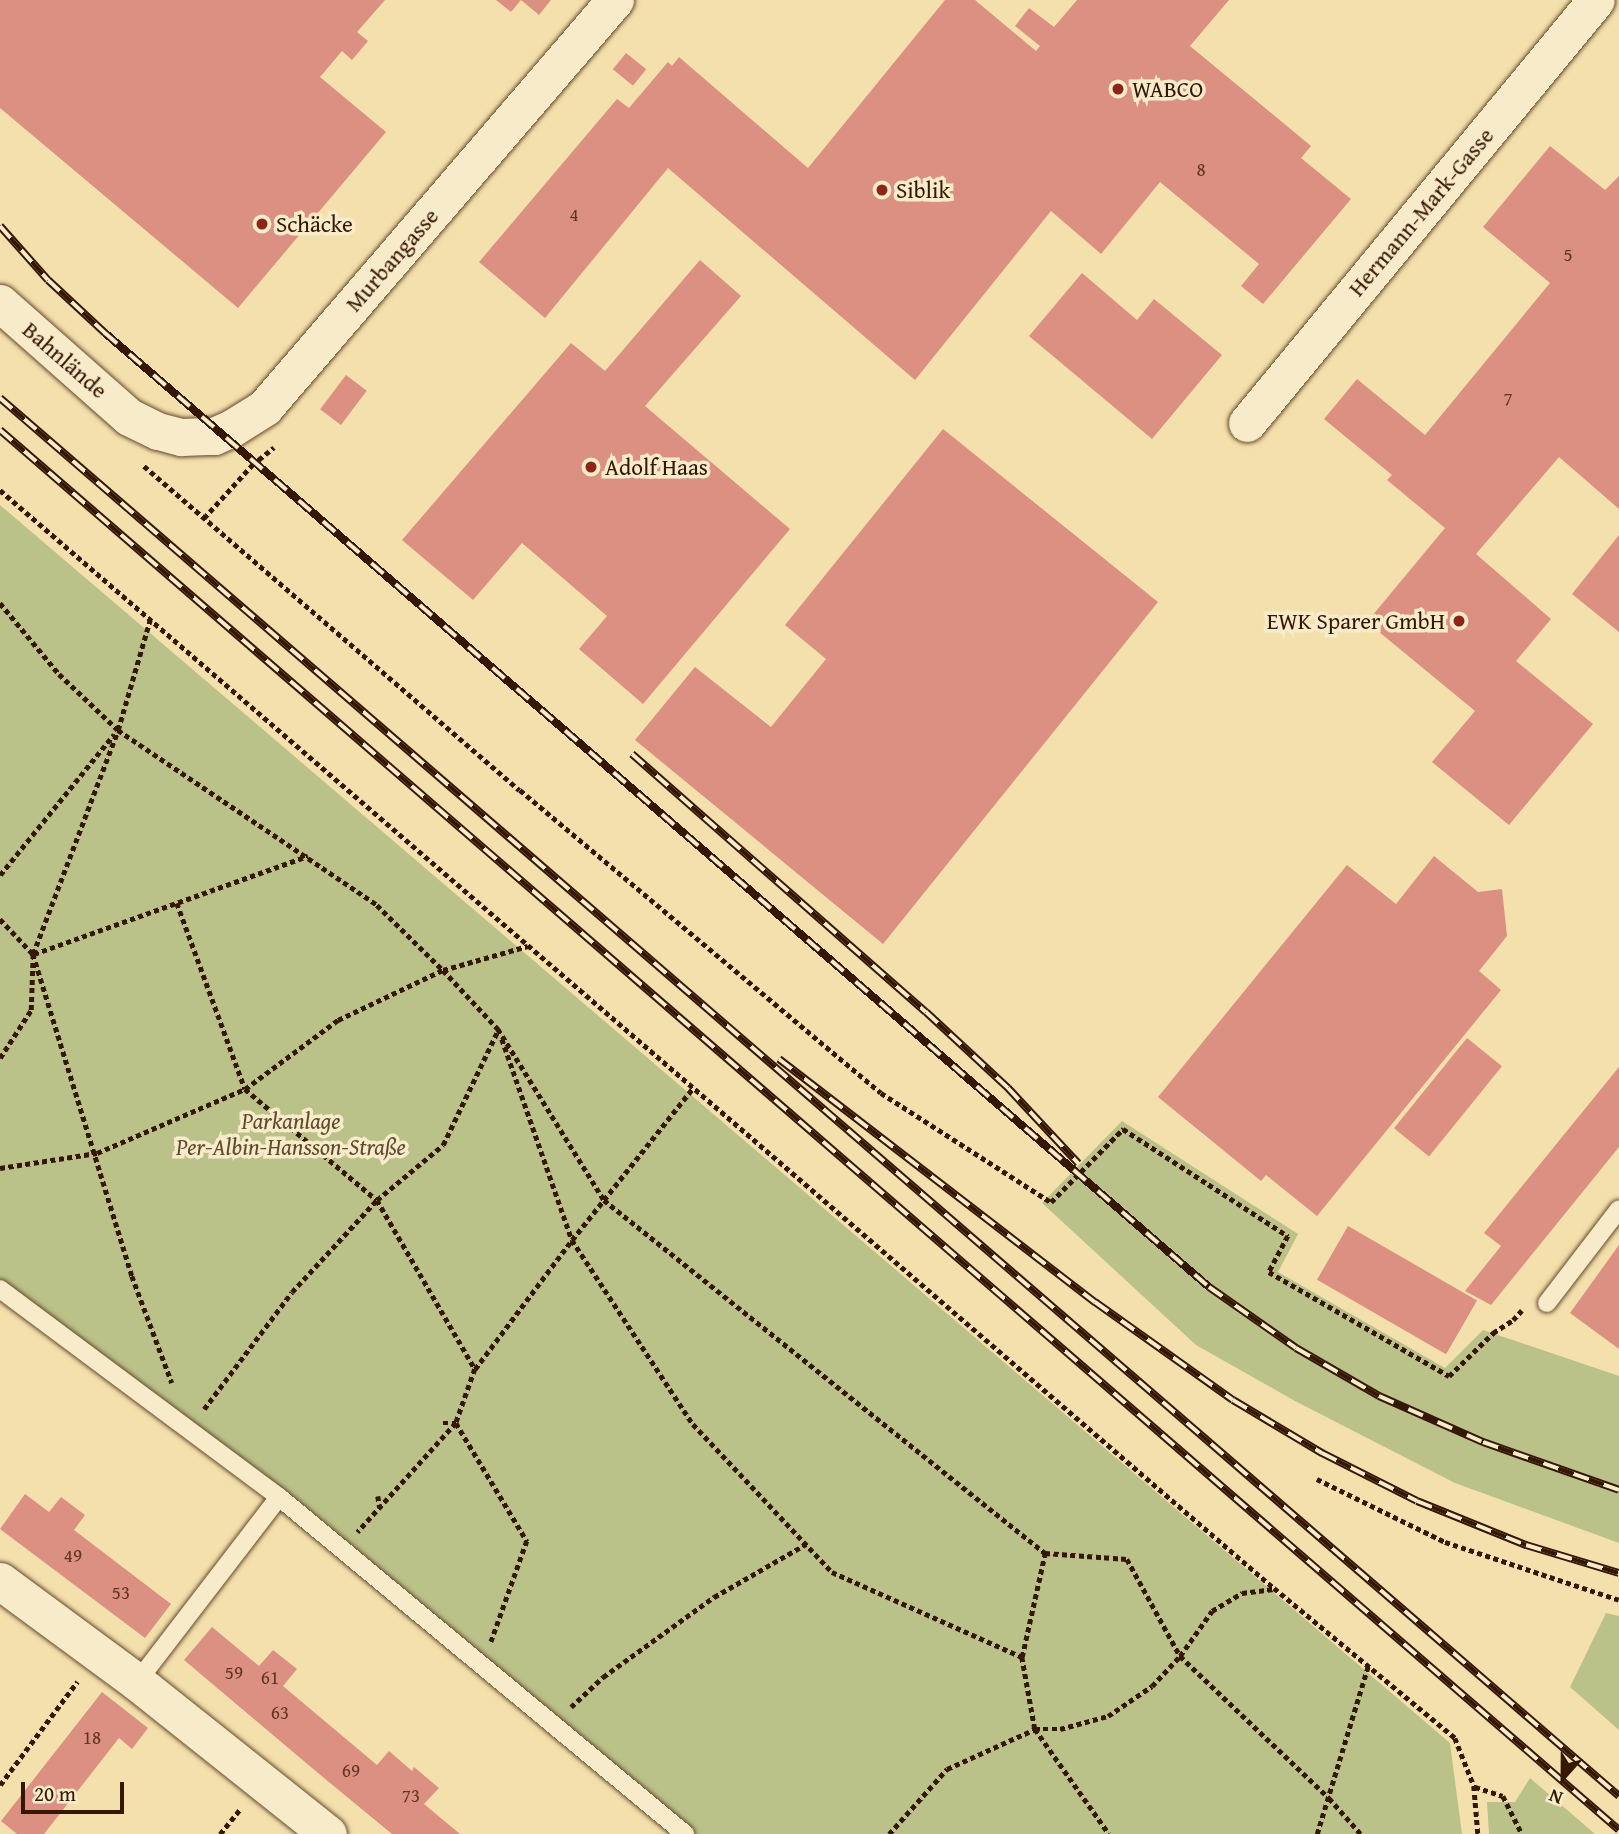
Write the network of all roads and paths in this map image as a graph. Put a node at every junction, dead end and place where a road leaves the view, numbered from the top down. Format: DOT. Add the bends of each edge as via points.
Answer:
graph roads {
  1 [pos="615,0"];
  2 [pos="1596,0"];
  3 [pos="0,303"];
  4 [pos="265,407"];
  5 [pos="129,417"];
  6 [pos="1247,423"];
  7 [pos="143,465"];
  8 [pos="0,490"];
  9 [pos="204,518"];
  10 [pos="0,603"];
  11 [pos="150,620"];
  12 [pos="118,730"];
  13 [pos="308,856"];
  14 [pos="0,875"];
  15 [pos="177,903"];
  16 [pos="0,919"];
  17 [pos="528,946"];
  18 [pos="33,954"];
  19 [pos="443,970"];
  20 [pos="498,1029"];
  21 [pos="0,1058"];
  22 [pos="694,1087"];
  23 [pos="245,1089"];
  24 [pos="97,1153"];
  25 [pos="0,1168"];
  26 [pos="377,1200"];
  27 [pos="604,1200"];
  28 [pos="1619,1209"];
  29 [pos="572,1240"];
  30 [pos="0,1289"];
  31 [pos="1547,1303"];
  32 [pos="475,1369"];
  33 [pos="443,1423"];
  34 [pos="456,1423"];
  35 [pos="189,1430"];
  36 [pos="1317,1479"];
  37 [pos="378,1496"];
  38 [pos="279,1497"];
  39 [pos="380,1508"];
  40 [pos="806,1544"];
  41 [pos="343,1550"];
  42 [pos="1045,1553"];
  43 [pos="0,1581"];
  44 [pos="1274,1588"];
  45 [pos="1619,1600"];
  46 [pos="1180,1656"];
  47 [pos="1022,1657"];
  48 [pos="482,1666"];
  49 [pos="1368,1666"];
  50 [pos="82,1675"];
  51 [pos="137,1682"];
  52 [pos="553,1724"];
  53 [pos="1035,1730"];
  54 [pos="0,1785"];
  55 [pos="1474,1786"];
  56 [pos="1329,1798"];
  57 [pos="243,1805"];
  58 [pos="220,1834"];
  59 [pos="328,1834"];
  60 [pos="685,1834"];
  61 [pos="888,1834"];
  62 [pos="1109,1834"];
  63 [pos="1317,1834"];
  64 [pos="1361,1834"];
  65 [pos="1478,1834"];
  66 [pos="1522,1834"];
  1 -- 4 [label="street, Murbangasse"];
  2 -- 6 [label="street, Hermann-Mark-Gasse"];
  3 -- 5 [label="street, Bahnlände"];
  4 -- 5 [label="street, Murbangasse" via="221,433 197,438 158,431"];
  4 -- 9 [label="path" via="281,441 252,465"];
  7 -- 9 [label="path"];
  8 -- 11 [label="path"];
  9 -- 31 [label="path" via="881,1093 1051,1202 1123,1129 1288,1237 1269,1272 1449,1376 1530,1301"];
  10 -- 12 [label="path" via="59,674"];
  11 -- 12 [label="path"];
  11 -- 17 [label="path"];
  12 -- 13 [label="path"];
  12 -- 14 [label="path"];
  12 -- 18 [label="path"];
  13 -- 15 [label="path"];
  13 -- 19 [label="path" via="377,905"];
  15 -- 18 [label="path"];
  15 -- 23 [label="path"];
  16 -- 18 [label="path"];
  17 -- 19 [label="path"];
  17 -- 22 [label="path"];
  18 -- 21 [label="path" via="31,1010"];
  18 -- 24 [label="path"];
  19 -- 20 [label="path"];
  19 -- 23 [label="path" via="338,1020"];
  20 -- 26 [label="path" via="443,1145"];
  20 -- 27 [label="path"];
  20 -- 29 [label="path"];
  22 -- 27 [label="path"];
  22 -- 44 [label="path"];
  23 -- 24 [label="path"];
  23 -- 26 [label="path"];
  24 -- 25 [label="path"];
  24 -- 35 [label="path" via="132,1276"];
  26 -- 32 [label="path"];
  26 -- 35 [label="path" via="292,1292"];
  27 -- 29 [label="path"];
  27 -- 42 [label="path"];
  28 -- 31 [label="lane"];
  29 -- 32 [label="path"];
  29 -- 40 [label="path" via="693,1424"];
  30 -- 35 [label="lane"];
  32 -- 34 [label="path"];
  33 -- 34 [label="path"];
  34 -- 39 [label="path"];
  34 -- 48 [label="path" via="527,1541"];
  35 -- 38 [label="lane"];
  36 -- 45 [label="path" via="1445,1542"];
  37 -- 39 [label="path"];
  38 -- 41 [label="lane"];
  38 -- 51 [label="lane"];
  39 -- 41 [label="path"];
  40 -- 47 [label="path" via="832,1572"];
  40 -- 52 [label="path" via="714,1597 603,1677"];
  41 -- 48 [label="lane"];
  42 -- 46 [label="path" via="1127,1559"];
  42 -- 47 [label="path"];
  43 -- 51 [label="street"];
  44 -- 46 [label="path" via="1242,1593 1212,1611"];
  44 -- 49 [label="path"];
  46 -- 53 [label="path" via="1153,1686 1108,1716 1060,1729"];
  46 -- 56 [label="path"];
  47 -- 53 [label="path"];
  48 -- 52 [label="lane"];
  49 -- 55 [label="path" via="1455,1738"];
  49 -- 56 [label="path"];
  50 -- 54 [label="path"];
  51 -- 59 [label="street"];
  52 -- 60 [label="lane"];
  53 -- 61 [label="path" via="947,1769"];
  53 -- 62 [label="path"];
  55 -- 65 [label="path"];
  55 -- 66 [label="path" via="1503,1796"];
  56 -- 63 [label="path"];
  56 -- 64 [label="path"];
  57 -- 58 [label="path"];
}
